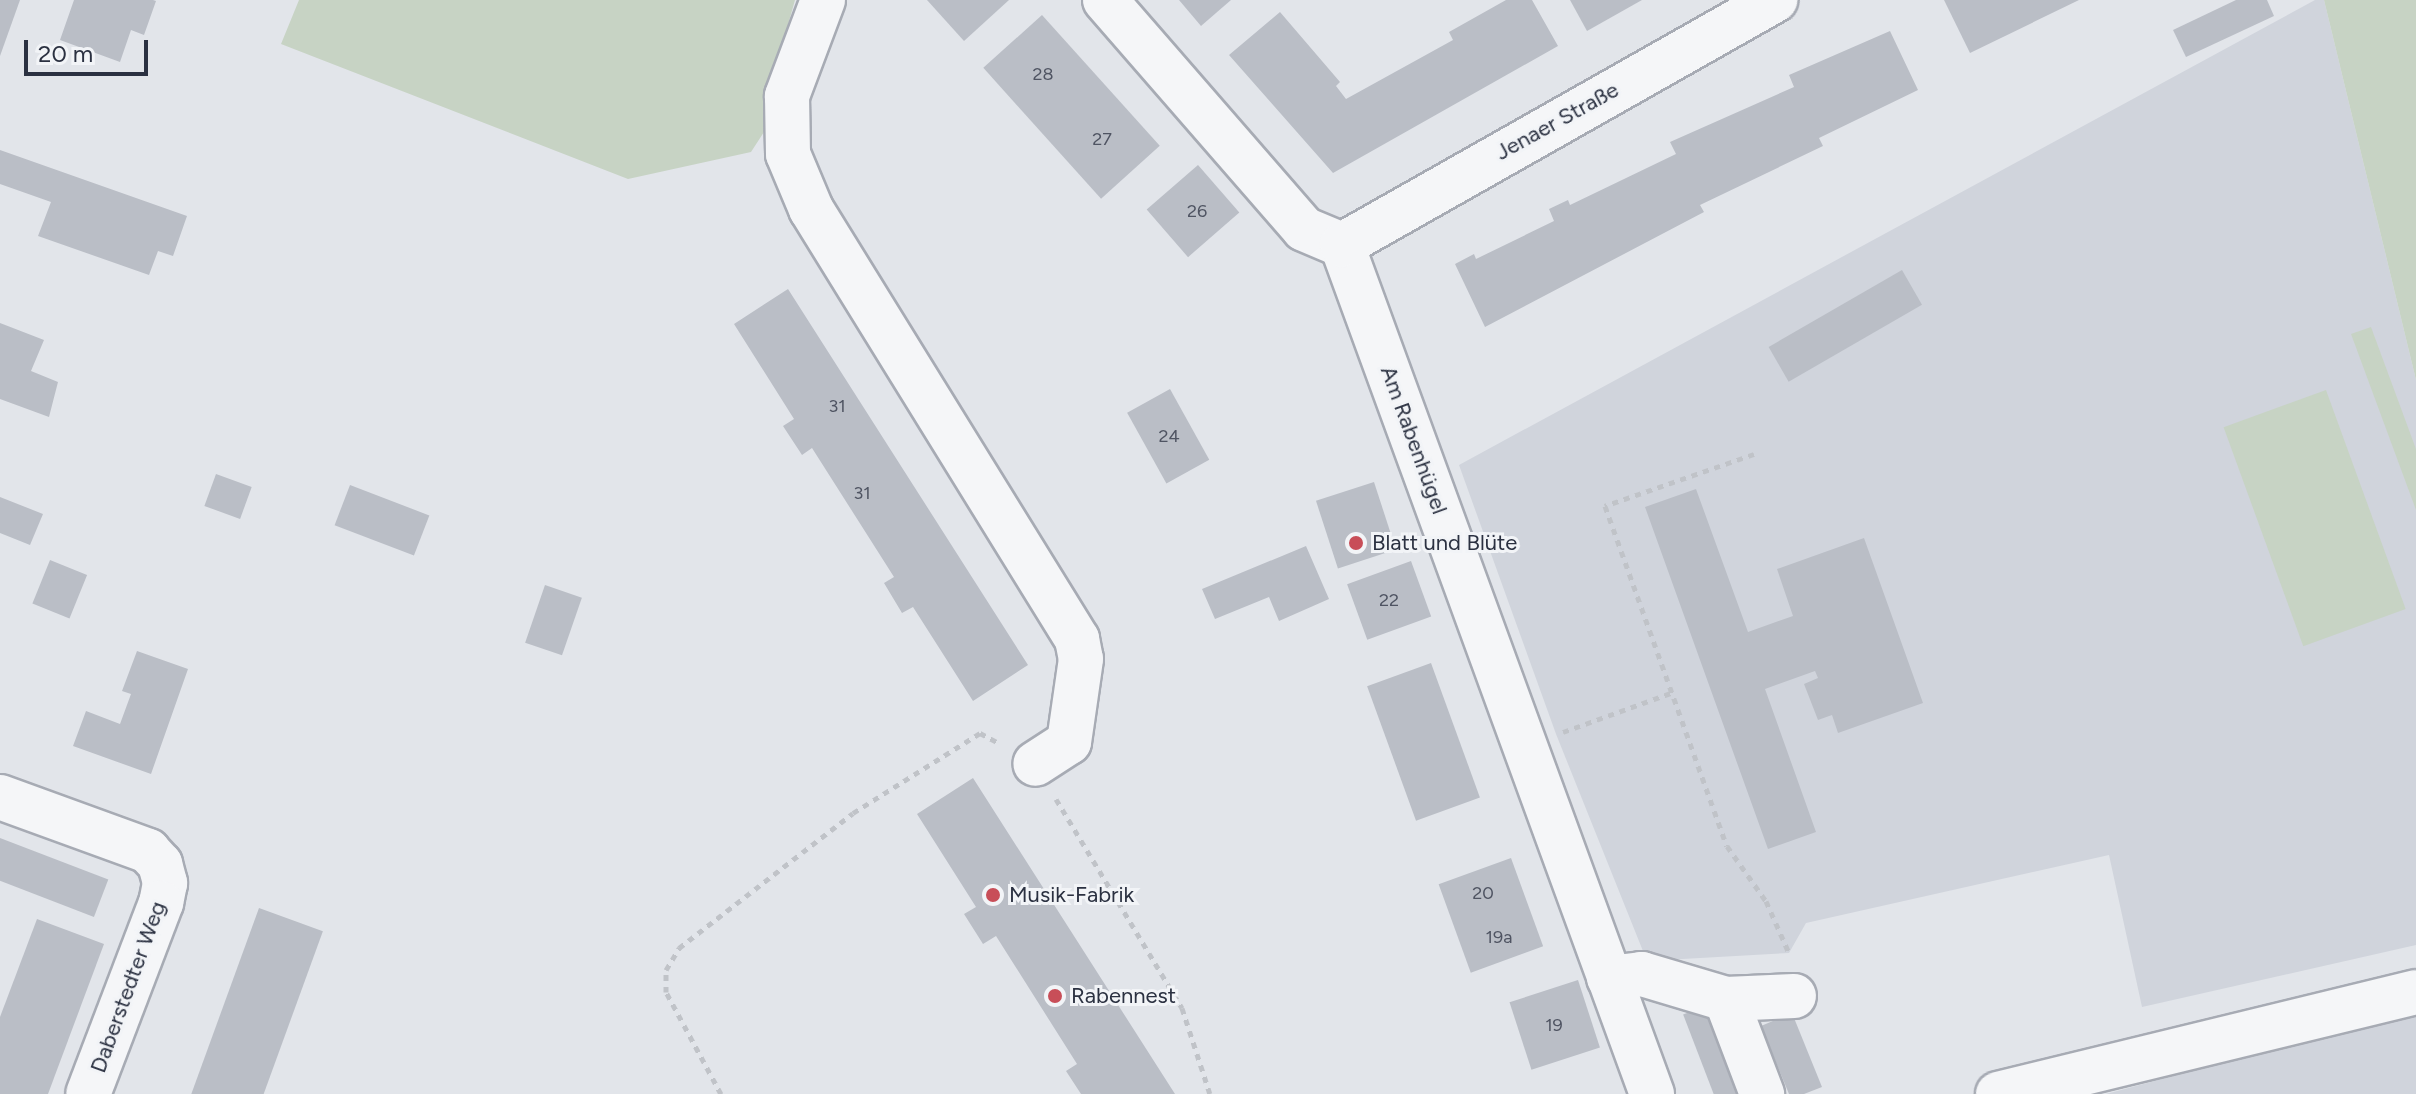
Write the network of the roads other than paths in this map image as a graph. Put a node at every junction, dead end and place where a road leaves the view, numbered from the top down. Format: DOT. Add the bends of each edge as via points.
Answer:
graph roads {
  1 [pos="823,0"];
  2 [pos="1105,0"];
  3 [pos="1775,0"];
  4 [pos="1342,245"];
  5 [pos="1035,764"];
  6 [pos="0,797"];
  7 [pos="1609,978"];
  8 [pos="2416,992"];
  9 [pos="1794,996"];
  10 [pos="1726,999"];
  11 [pos="88,1094"];
  12 [pos="1652,1094"];
  13 [pos="1762,1094"];
  14 [pos="1998,1094"];
  1 -- 5 [label="street" via="787,96 788,154 811,209 1077,639 1081,659 1069,742"];
  2 -- 4 [label="street" via="1304,229"];
  3 -- 4 [label="street, Jenaer Straße"];
  4 -- 7 [label="street, Am Rabenhügel"];
  6 -- 11 [label="street, Daberstedter Weg" via="148,851 160,864 165,883 161,903"];
  7 -- 10 [label="street" via="1642,974"];
  7 -- 12 [label="street, Am Rabenhügel"];
  8 -- 14 [label="street"];
  9 -- 10 [label="street"];
  10 -- 13 [label="street"];
}
